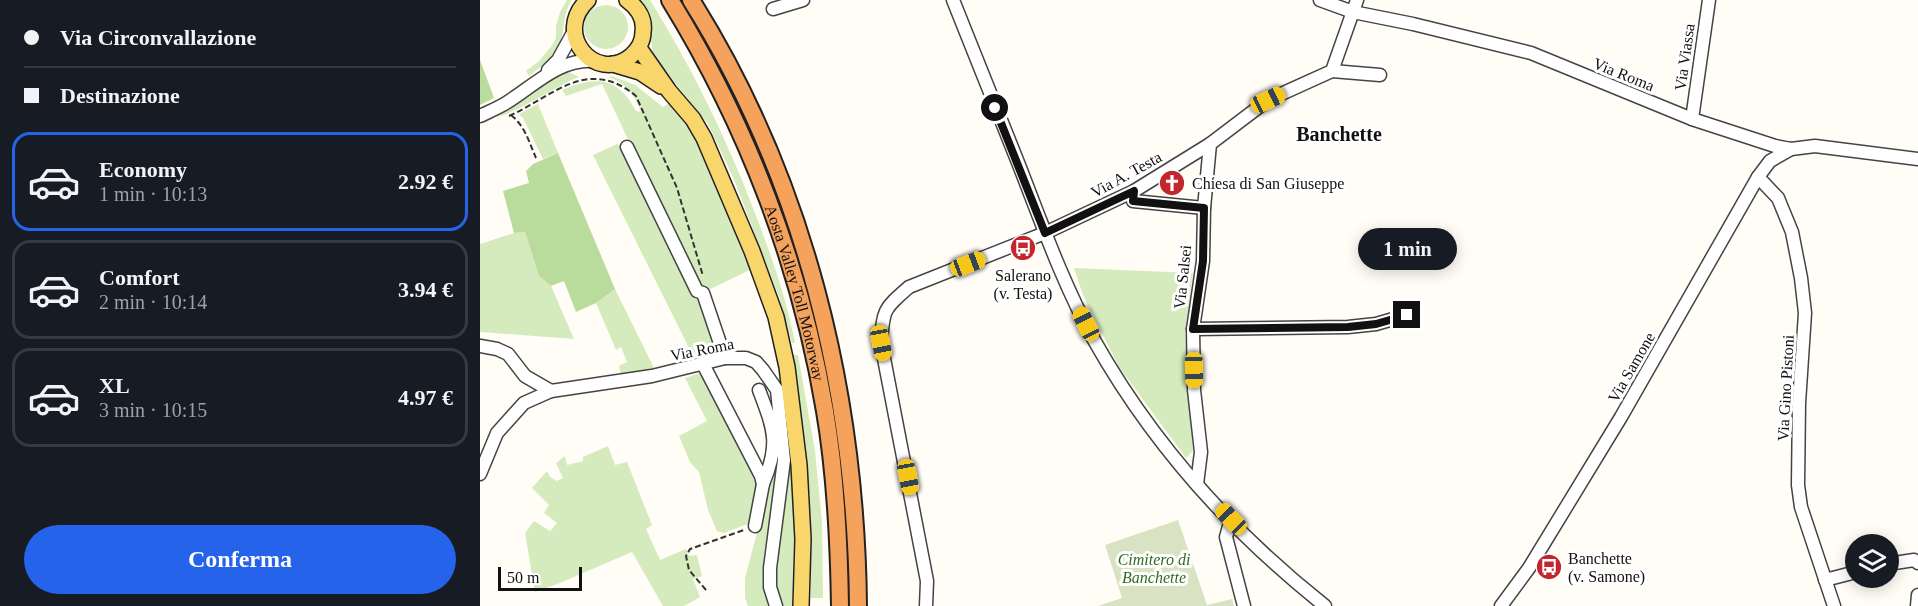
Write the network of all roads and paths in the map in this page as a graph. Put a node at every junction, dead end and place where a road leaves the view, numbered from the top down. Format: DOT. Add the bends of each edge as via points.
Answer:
graph roads {
  1 [pos="588,0"];
  2 [pos="627,0"];
  3 [pos="670,0"];
  4 [pos="691,0"];
  5 [pos="803,0"];
  6 [pos="953,0"];
  7 [pos="1320,0"];
  8 [pos="1709,0"];
  9 [pos="1355,6"];
  10 [pos="773,9"];
  11 [pos="574,31"];
  12 [pos="639,48"];
  13 [pos="595,61"];
  14 [pos="613,64"];
  15 [pos="1332,71"];
  16 [pos="1380,75"];
  17 [pos="536,81"];
  18 [pos="669,91"];
  19 [pos="511,115"];
  20 [pos="480,116"];
  21 [pos="1692,119"];
  22 [pos="1210,144"];
  23 [pos="627,147"];
  24 [pos="1791,149"];
  25 [pos="536,158"];
  26 [pos="1918,159"];
  27 [pos="1758,177"];
  28 [pos="1134,191"];
  29 [pos="1204,208"];
  30 [pos="1045,233"];
  31 [pos="1407,315"];
  32 [pos="1193,329"];
  33 [pos="480,346"];
  34 [pos="725,358"];
  35 [pos="703,364"];
  36 [pos="525,376"];
  37 [pos="759,390"];
  38 [pos="551,391"];
  39 [pos="524,404"];
  40 [pos="480,474"];
  41 [pos="763,484"];
  42 [pos="1197,484"];
  43 [pos="1231,519"];
  44 [pos="755,526"];
  45 [pos="1899,562"];
  46 [pos="1918,563"];
  47 [pos="1845,575"];
  48 [pos="1825,580"];
  49 [pos="706,590"];
  50 [pos="1918,595"];
  51 [pos="776,606"];
  52 [pos="801,606"];
  53 [pos="840,606"];
  54 [pos="858,606"];
  55 [pos="926,606"];
  56 [pos="1244,606"];
  57 [pos="1325,606"];
  58 [pos="1501,606"];
  59 [pos="1834,606"];
  60 [pos="1917,606"];
  1 -- 11 [label="main road" via="578,12"];
  2 -- 12 [label="main road" via="637,9 643,24"];
  3 -- 53 [label="highway, Aosta Valley Toll Motorway" via="701,52 747,146 794,278 816,365 830,448"];
  4 -- 54 [label="highway, Aosta Valley Toll Motorway" via="763,138 799,231 817,294 848,447"];
  5 -- 10 [label="street"];
  6 -- 30 [label="street"];
  7 -- 9 [label="street, Via Roma"];
  8 -- 21 [label="street, Via Viassa"];
  9 -- 15 [label="street"];
  9 -- 21 [label="street, Via Roma" via="1531,53"];
  11 -- 13 [label="main road" via="578,46"];
  11 -- 17 [label="street" via="558,60"];
  12 -- 14 [label="main road" via="626,60"];
  12 -- 18 [label="main road"];
  13 -- 14 [label="main road"];
  13 -- 17 [label="street" via="570,63"];
  14 -- 18 [label="main road" via="640,72"];
  15 -- 16 [label="street"];
  15 -- 22 [label="street, Via A. Testa" via="1268,100"];
  17 -- 20 [label="street"];
  18 -- 52 [label="main road" via="693,119 717,164 776,317 787,367 799,465"];
  19 -- 25 [label="path" via="523,127"];
  21 -- 24 [label="street, Via Roma"];
  22 -- 28 [label="street, Via A. Testa"];
  22 -- 29 [label="street, Via Salsei"];
  23 -- 34 [label="street" via="696,291 704,293"];
  24 -- 26 [label="street, Via Roma" via="1815,146"];
  24 -- 27 [label="street, Via Samone" via="1770,161"];
  27 -- 48 [label="street, Via Gino Pistoni" via="1778,198 1792,232 1801,278 1805,313 1798,485 1801,507"];
  27 -- 58 [label="street, Via Samone" via="1621,417 1529,568"];
  28 -- 29 [label="street" via="1133,201"];
  28 -- 30 [label="street, Via A. Testa"];
  29 -- 32 [label="street, Via Salsei" via="1203,261"];
  30 -- 42 [label="street" via="1094,340 1133,403"];
  30 -- 55 [label="street, Via A. Testa" via="909,287 883,315 881,343 925,572"];
  31 -- 32 [label="street" via="1348,327"];
  32 -- 42 [label="street, Via Salsei" via="1201,452"];
  33 -- 36 [label="street" via="508,354"];
  34 -- 35 [label="street, Via Roma"];
  34 -- 51 [label="street, Via Roma" via="756,362 777,390 784,460 770,568"];
  35 -- 38 [label="street, Via Roma"];
  35 -- 41 [label="street"];
  36 -- 38 [label="street"];
  36 -- 39 [label="street"];
  37 -- 41 [label="street" via="775,448"];
  38 -- 39 [label="street, Via Roma"];
  39 -- 40 [label="street, Via Roma" via="497,433"];
  41 -- 44 [label="street"];
  42 -- 43 [label="street"];
  43 -- 56 [label="street" via="1226,537"];
  43 -- 57 [label="street"];
  44 -- 49 [label="path" via="690,549 686,556 689,570"];
  45 -- 46 [label="street"];
  47 -- 48 [label="street"];
  48 -- 59 [label="street, Via Gino Pistoni"];
  50 -- 60 [label="street"];
}
